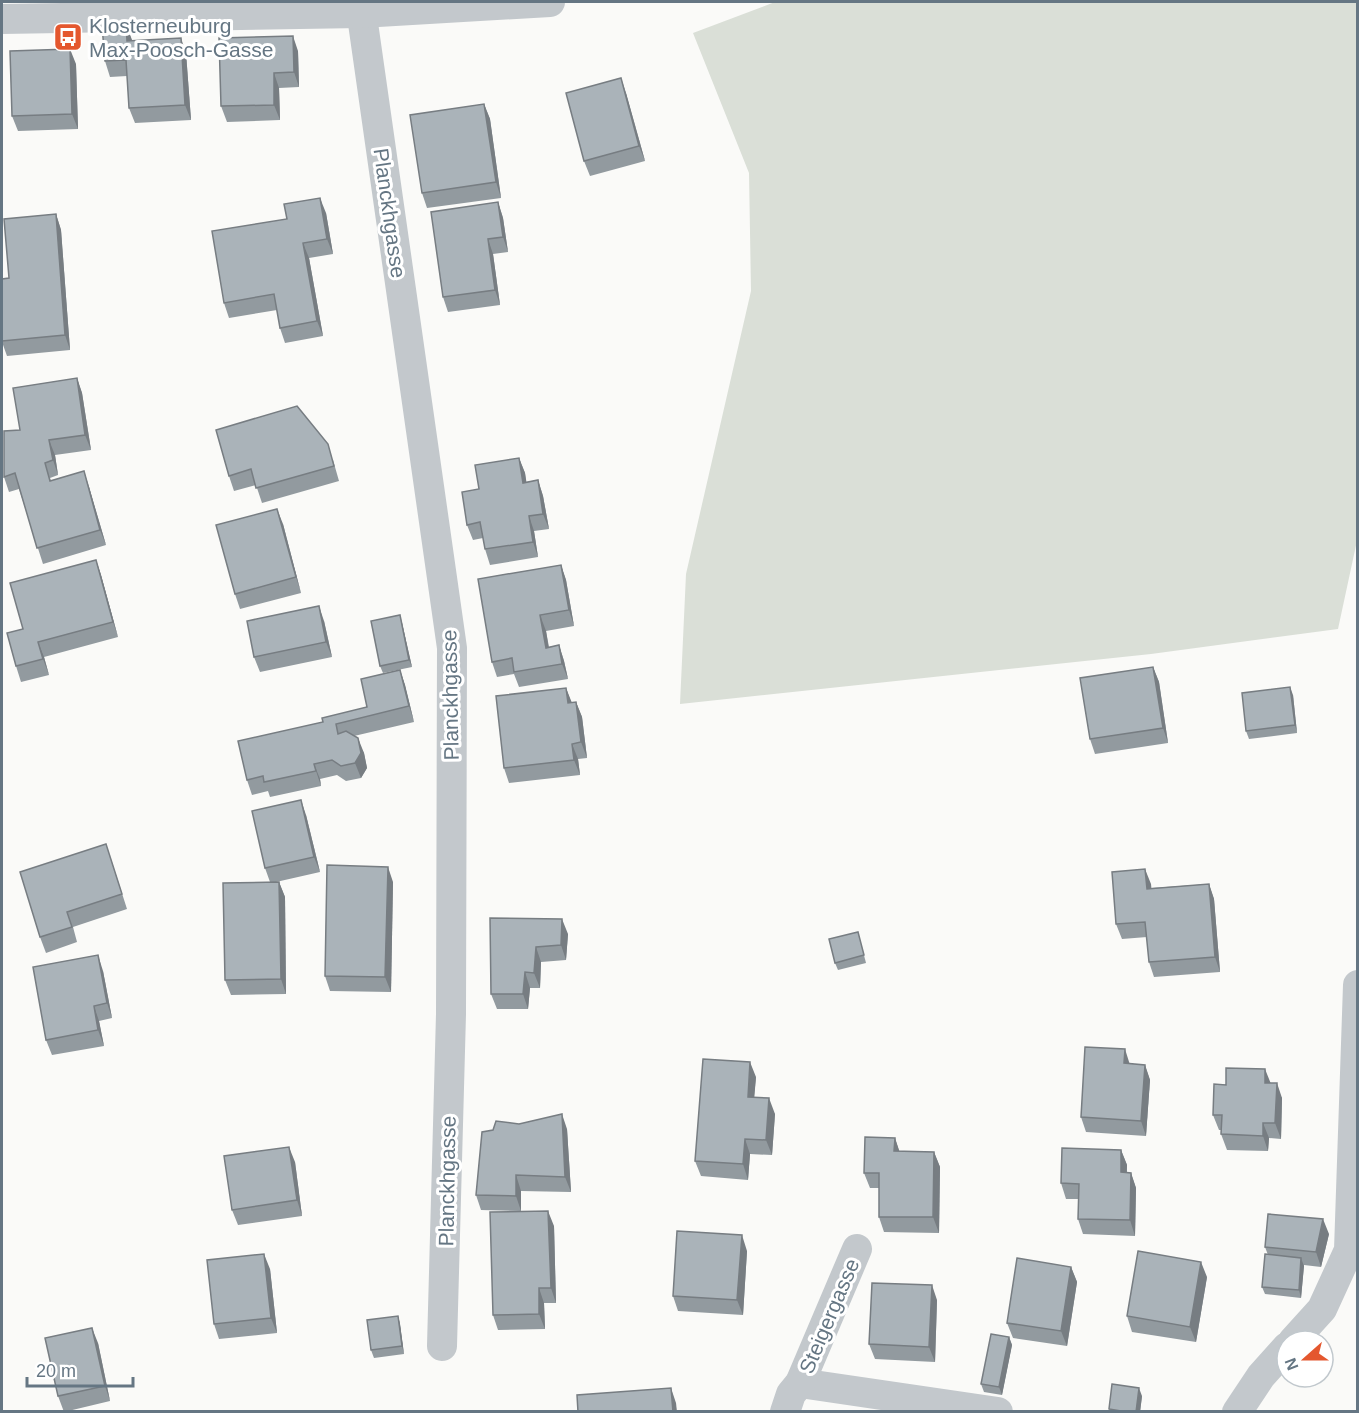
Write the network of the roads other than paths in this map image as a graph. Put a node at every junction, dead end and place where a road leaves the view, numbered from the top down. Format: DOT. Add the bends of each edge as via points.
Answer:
graph roads {
  1 [pos="550,2"];
  2 [pos="361,8"];
  3 [pos="2,19"];
  4 [pos="1358,985"];
  5 [pos="857,1249"];
  6 [pos="1304,1329"];
  7 [pos="442,1346"];
  8 [pos="1275,1360"];
  9 [pos="800,1383"];
  10 [pos="785,1412"];
  11 [pos="998,1412"];
  12 [pos="1237,1412"];
  1 -- 2 [label="street"];
  2 -- 3 [label="street"];
  2 -- 7 [label="street, Planckhgasse" via="452,648 451,1014"];
  4 -- 6 [label="street" via="1349,1250 1322,1309"];
  5 -- 9 [label="street, Steigergasse"];
  8 -- 12 [label="street"];
  9 -- 10 [label="street, Steigergasse"];
  9 -- 11 [label="street, Steigergasse"];
}
